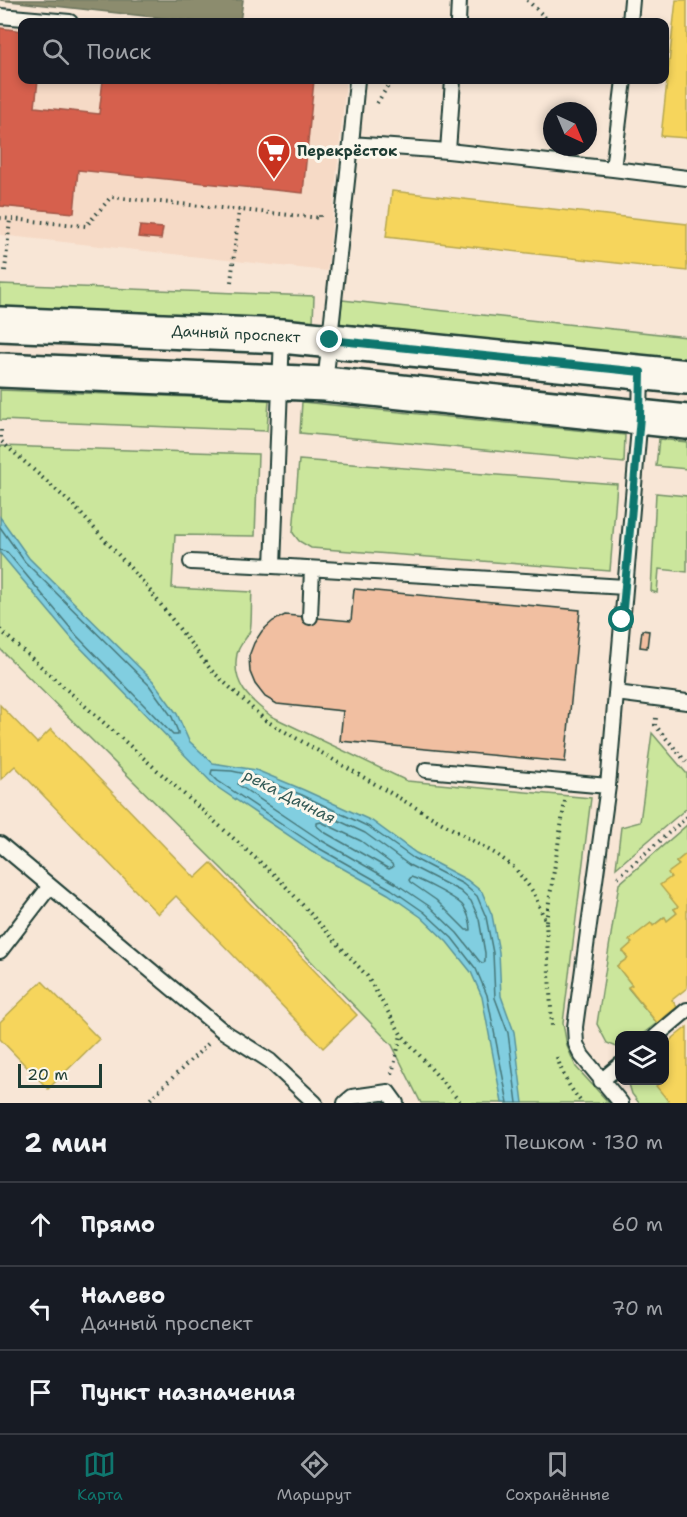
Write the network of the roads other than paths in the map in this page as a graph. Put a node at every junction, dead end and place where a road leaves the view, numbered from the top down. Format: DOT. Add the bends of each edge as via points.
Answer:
graph roads {
  1 [pos="459,0"];
  2 [pos="632,0"];
  3 [pos="0,16"];
  4 [pos="23,18"];
  5 [pos="458,18"];
  6 [pos="630,18"];
  7 [pos="357,84"];
  8 [pos="453,84"];
  9 [pos="624,84"];
  10 [pos="351,144"];
  11 [pos="448,152"];
  12 [pos="613,169"];
  13 [pos="687,178"];
  14 [pos="0,324"];
  15 [pos="282,336"];
  16 [pos="330,340"];
  17 [pos="0,370"];
  18 [pos="641,372"];
  19 [pos="687,377"];
  20 [pos="280,382"];
  21 [pos="325,384"];
  22 [pos="640,417"];
  23 [pos="687,422"];
  24 [pos="191,562"];
  25 [pos="273,566"];
  26 [pos="312,569"];
  27 [pos="625,587"];
  28 [pos="310,617"];
  29 [pos="616,693"];
  30 [pos="687,702"];
  31 [pos="426,770"];
  32 [pos="608,786"];
  33 [pos="0,844"];
  34 [pos="50,886"];
  35 [pos="0,951"];
  36 [pos="687,1010"];
  37 [pos="661,1031"];
  38 [pos="615,1069"];
  39 [pos="601,1081"];
  40 [pos="392,1098"];
  41 [pos="315,1103"];
  42 [pos="345,1103"];
  43 [pos="621,1103"];
  1 -- 5 [label="lane"];
  2 -- 6 [label="lane"];
  3 -- 4 [label="lane"];
  7 -- 10 [label="lane"];
  8 -- 11 [label="lane"];
  9 -- 12 [label="lane"];
  10 -- 11 [label="lane"];
  10 -- 16 [label="lane"];
  11 -- 12 [label="lane"];
  12 -- 13 [label="lane"];
  14 -- 15 [label="main road, Дачный проспект"];
  15 -- 16 [label="main road, Дачный проспект"];
  15 -- 20 [label="lane"];
  16 -- 18 [label="main road, Дачный проспект"];
  16 -- 21 [label="lane"];
  17 -- 20 [label="main road"];
  18 -- 19 [label="main road, Дачный проспект"];
  18 -- 22 [label="lane"];
  20 -- 21 [label="main road"];
  20 -- 25 [label="lane"];
  21 -- 22 [label="main road"];
  22 -- 23 [label="main road"];
  22 -- 27 [label="lane"];
  24 -- 25 [label="lane"];
  25 -- 26 [label="lane"];
  26 -- 27 [label="lane"];
  26 -- 28 [label="lane"];
  27 -- 29 [label="lane"];
  29 -- 30 [label="lane"];
  29 -- 32 [label="lane"];
  31 -- 32 [label="lane"];
  32 -- 39 [label="lane" via="575,1028 576,1044"];
  33 -- 34 [label="lane"];
  34 -- 35 [label="lane"];
  34 -- 41 [label="lane" via="223,1031 270,1061"];
  36 -- 37 [label="lane"];
  38 -- 39 [label="lane"];
  39 -- 43 [label="lane"];
  40 -- 42 [label="lane" via="352,1097"];
}
